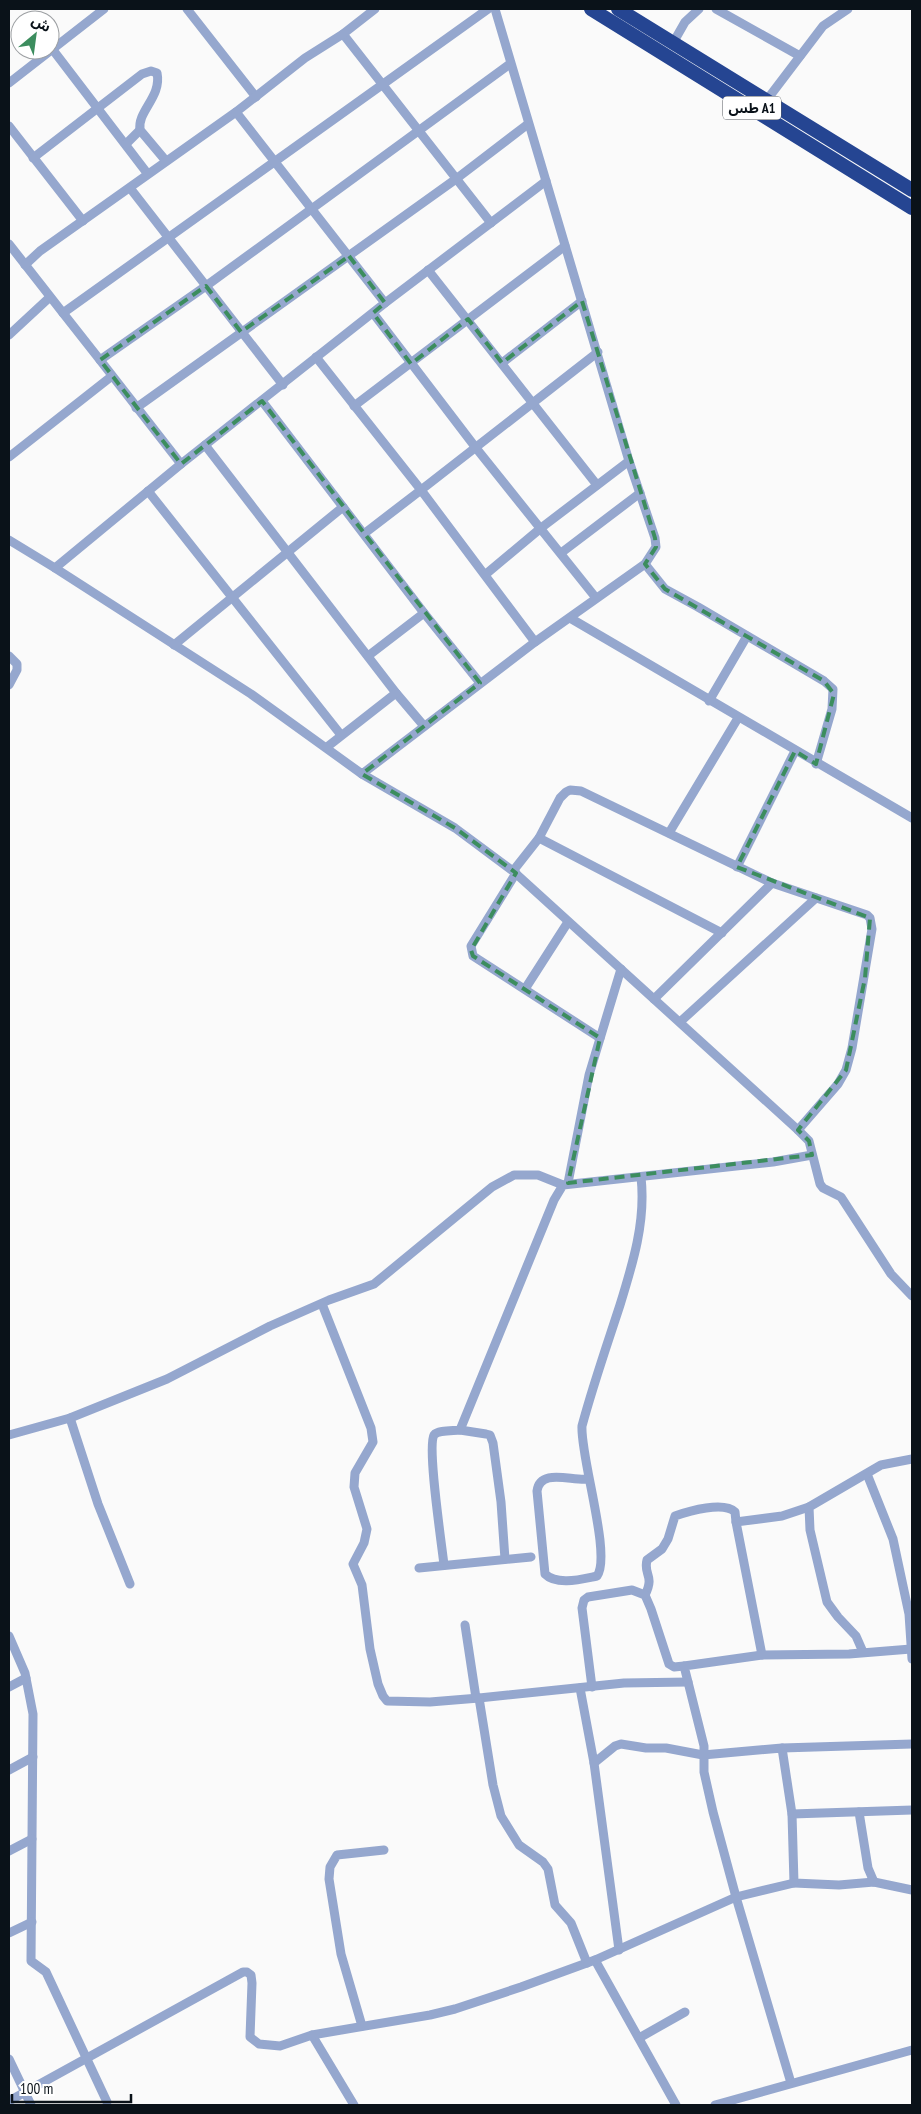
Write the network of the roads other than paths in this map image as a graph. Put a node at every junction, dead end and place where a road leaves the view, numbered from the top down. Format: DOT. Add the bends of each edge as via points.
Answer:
graph roads {
  1 [pos="104,9"];
  2 [pos="187,9"];
  3 [pos="375,9"];
  4 [pos="488,9"];
  5 [pos="495,9"];
  6 [pos="591,9"];
  7 [pos="618,9"];
  8 [pos="699,9"];
  9 [pos="716,9"];
  10 [pos="848,9"];
  11 [pos="342,34"];
  12 [pos="673,43"];
  13 [pos="60,44"];
  14 [pos="800,56"];
  15 [pos="60,59"];
  16 [pos="40,60"];
  17 [pos="510,64"];
  18 [pos="9,83"];
  19 [pos="382,84"];
  20 [pos="256,97"];
  21 [pos="766,101"];
  22 [pos="98,107"];
  23 [pos="236,112"];
  24 [pos="528,124"];
  25 [pos="9,126"];
  26 [pos="140,130"];
  27 [pos="418,131"];
  28 [pos="126,144"];
  29 [pos="33,158"];
  30 [pos="166,161"];
  31 [pos="275,162"];
  32 [pos="148,173"];
  33 [pos="456,179"];
  34 [pos="546,181"];
  35 [pos="130,188"];
  36 [pos="912,190"];
  37 [pos="912,208"];
  38 [pos="312,209"];
  39 [pos="83,221"];
  40 [pos="491,222"];
  41 [pos="168,238"];
  42 [pos="9,244"];
  43 [pos="565,246"];
  44 [pos="349,256"];
  45 [pos="25,265"];
  46 [pos="428,270"];
  47 [pos="206,286"];
  48 [pos="50,297"];
  49 [pos="582,302"];
  50 [pos="385,303"];
  51 [pos="372,313"];
  52 [pos="63,314"];
  53 [pos="468,320"];
  54 [pos="241,332"];
  55 [pos="9,335"];
  56 [pos="598,352"];
  57 [pos="316,357"];
  58 [pos="100,360"];
  59 [pos="502,363"];
  60 [pos="411,364"];
  61 [pos="112,376"];
  62 [pos="283,385"];
  63 [pos="262,401"];
  64 [pos="533,403"];
  65 [pos="354,406"];
  66 [pos="136,408"];
  67 [pos="205,445"];
  68 [pos="476,448"];
  69 [pos="9,457"];
  70 [pos="629,461"];
  71 [pos="181,464"];
  72 [pos="597,485"];
  73 [pos="422,490"];
  74 [pos="148,491"];
  75 [pos="640,492"];
  76 [pos="344,507"];
  77 [pos="541,528"];
  78 [pos="365,533"];
  79 [pos="9,540"];
  80 [pos="288,553"];
  81 [pos="562,553"];
  82 [pos="645,564"];
  83 [pos="55,568"];
  84 [pos="486,574"];
  85 [pos="233,598"];
  86 [pos="596,598"];
  87 [pos="424,613"];
  88 [pos="570,618"];
  89 [pos="747,636"];
  90 [pos="535,642"];
  91 [pos="174,645"];
  92 [pos="9,656"];
  93 [pos="368,656"];
  94 [pos="480,683"];
  95 [pos="9,685"];
  96 [pos="396,693"];
  97 [pos="709,701"];
  98 [pos="738,718"];
  99 [pos="424,726"];
  100 [pos="341,736"];
  101 [pos="327,747"];
  102 [pos="795,751"];
  103 [pos="816,764"];
  104 [pos="362,774"];
  105 [pos="912,818"];
  106 [pos="669,833"];
  107 [pos="539,838"];
  108 [pos="737,867"];
  109 [pos="515,872"];
  110 [pos="772,883"];
  111 [pos="816,898"];
  112 [pos="568,922"];
  113 [pos="722,933"];
  114 [pos="621,969"];
  115 [pos="525,989"];
  116 [pos="654,999"];
  117 [pos="680,1022"];
  118 [pos="600,1038"];
  119 [pos="798,1130"];
  120 [pos="812,1155"];
  121 [pos="641,1178"];
  122 [pos="566,1184"];
  123 [pos="912,1296"];
  124 [pos="322,1304"];
  125 [pos="70,1418"];
  126 [pos="460,1430"];
  127 [pos="9,1435"];
  128 [pos="912,1459"];
  129 [pos="867,1474"];
  130 [pos="588,1478"];
  131 [pos="809,1507"];
  132 [pos="736,1522"];
  133 [pos="531,1557"];
  134 [pos="505,1559"];
  135 [pos="444,1566"];
  136 [pos="419,1568"];
  137 [pos="130,1584"];
  138 [pos="645,1596"];
  139 [pos="465,1625"];
  140 [pos="9,1636"];
  141 [pos="911,1649"];
  142 [pos="863,1652"];
  143 [pos="762,1655"];
  144 [pos="912,1659"];
  145 [pos="684,1666"];
  146 [pos="26,1678"];
  147 [pos="688,1682"];
  148 [pos="9,1687"];
  149 [pos="592,1687"];
  150 [pos="580,1688"];
  151 [pos="478,1698"];
  152 [pos="912,1744"];
  153 [pos="782,1748"];
  154 [pos="703,1755"];
  155 [pos="33,1757"];
  156 [pos="594,1763"];
  157 [pos="9,1770"];
  158 [pos="912,1810"];
  159 [pos="859,1812"];
  160 [pos="792,1814"];
  161 [pos="32,1839"];
  162 [pos="384,1850"];
  163 [pos="9,1851"];
  164 [pos="874,1882"];
  165 [pos="794,1883"];
  166 [pos="912,1890"];
  167 [pos="736,1896"];
  168 [pos="32,1922"];
  169 [pos="9,1933"];
  170 [pos="619,1950"];
  171 [pos="591,1961"];
  172 [pos="684,2012"];
  173 [pos="362,2026"];
  174 [pos="312,2035"];
  175 [pos="638,2038"];
  176 [pos="912,2050"];
  177 [pos="87,2058"];
  178 [pos="9,2060"];
  179 [pos="791,2083"];
  180 [pos="25,2092"];
  181 [pos="9,2101"];
  182 [pos="108,2102"];
  183 [pos="31,2105"];
  184 [pos="354,2105"];
  185 [pos="676,2105"];
  186 [pos="715,2105"];
  1 -- 13 [label="street"];
  2 -- 20 [label="street"];
  3 -- 11 [label="street"];
  4 -- 19 [label="street"];
  5 -- 17 [label="street"];
  6 -- 37 [label="highway, طس A1"];
  7 -- 12 [label="highway, طس A1"];
  8 -- 12 [label="street" via="685,22"];
  9 -- 14 [label="street"];
  10 -- 14 [label="street" via="824,26"];
  11 -- 19 [label="street"];
  11 -- 20 [label="street" via="305,58"];
  12 -- 21 [label="highway, طس A1"];
  14 -- 21 [label="street"];
  15 -- 22 [label="street"];
  16 -- 18 [label="street"];
  17 -- 24 [label="street"];
  17 -- 27 [label="street"];
  19 -- 27 [label="street"];
  19 -- 31 [label="street"];
  20 -- 23 [label="street"];
  21 -- 36 [label="highway, طس A1"];
  22 -- 26 [label="street" via="142,74 155,71 158,80 156,93 142,117"];
  22 -- 28 [label="street"];
  22 -- 29 [label="street"];
  23 -- 30 [label="street"];
  23 -- 31 [label="street"];
  24 -- 33 [label="street"];
  24 -- 34 [label="street"];
  25 -- 29 [label="street"];
  26 -- 28 [label="street"];
  26 -- 30 [label="street"];
  27 -- 33 [label="street"];
  27 -- 38 [label="street"];
  28 -- 32 [label="street"];
  29 -- 39 [label="street"];
  30 -- 32 [label="street"];
  31 -- 38 [label="street"];
  31 -- 41 [label="street"];
  32 -- 35 [label="street"];
  33 -- 40 [label="street"];
  33 -- 44 [label="street"];
  34 -- 40 [label="street"];
  34 -- 43 [label="street"];
  35 -- 39 [label="street"];
  35 -- 41 [label="street"];
  38 -- 44 [label="street"];
  38 -- 47 [label="street"];
  39 -- 45 [label="street"];
  40 -- 46 [label="street"];
  41 -- 47 [label="street"];
  41 -- 52 [label="street"];
  42 -- 45 [label="street"];
  43 -- 49 [label="street"];
  43 -- 53 [label="street"];
  44 -- 50 [label="street"];
  44 -- 54 [label="street"];
  45 -- 48 [label="street"];
  46 -- 50 [label="street"];
  46 -- 53 [label="street"];
  47 -- 54 [label="street"];
  47 -- 58 [label="street"];
  48 -- 52 [label="street"];
  48 -- 55 [label="street"];
  49 -- 56 [label="street"];
  49 -- 59 [label="street"];
  50 -- 51 [label="street"];
  51 -- 57 [label="street"];
  51 -- 60 [label="street"];
  52 -- 58 [label="street"];
  53 -- 59 [label="street"];
  53 -- 60 [label="street"];
  54 -- 62 [label="street"];
  54 -- 66 [label="street"];
  56 -- 64 [label="street"];
  56 -- 70 [label="street"];
  57 -- 62 [label="street"];
  57 -- 65 [label="street"];
  58 -- 61 [label="street"];
  59 -- 64 [label="street"];
  60 -- 65 [label="street"];
  60 -- 68 [label="street"];
  61 -- 66 [label="street"];
  61 -- 69 [label="street"];
  62 -- 63 [label="street"];
  63 -- 67 [label="street"];
  63 -- 76 [label="street"];
  64 -- 68 [label="street"];
  64 -- 72 [label="street"];
  65 -- 73 [label="street"];
  66 -- 71 [label="street"];
  67 -- 71 [label="street"];
  67 -- 80 [label="street"];
  68 -- 73 [label="street"];
  68 -- 77 [label="street"];
  70 -- 72 [label="street"];
  70 -- 75 [label="street"];
  71 -- 74 [label="street"];
  72 -- 77 [label="street"];
  73 -- 78 [label="street"];
  73 -- 84 [label="street"];
  74 -- 83 [label="street"];
  74 -- 85 [label="street"];
  75 -- 81 [label="street"];
  75 -- 82 [label="street" via="656,547"];
  76 -- 78 [label="street"];
  76 -- 80 [label="street"];
  77 -- 81 [label="street"];
  77 -- 84 [label="street"];
  78 -- 87 [label="street"];
  79 -- 83 [label="street"];
  80 -- 85 [label="street"];
  80 -- 93 [label="street"];
  81 -- 86 [label="street"];
  82 -- 86 [label="street"];
  82 -- 89 [label="street" via="665,589"];
  83 -- 91 [label="street"];
  84 -- 90 [label="street"];
  85 -- 91 [label="street"];
  85 -- 100 [label="street"];
  86 -- 88 [label="street"];
  87 -- 93 [label="street"];
  87 -- 94 [label="street"];
  88 -- 90 [label="street"];
  88 -- 97 [label="street"];
  89 -- 97 [label="street"];
  89 -- 103 [label="street" via="824,681 833,690 832,709"];
  90 -- 94 [label="street"];
  91 -- 101 [label="street"];
  92 -- 95 [label="street" via="17,664 17,670"];
  93 -- 96 [label="street"];
  94 -- 99 [label="street"];
  96 -- 99 [label="street"];
  96 -- 100 [label="street"];
  97 -- 98 [label="street"];
  98 -- 102 [label="street"];
  98 -- 106 [label="street"];
  99 -- 104 [label="street"];
  100 -- 101 [label="street"];
  101 -- 104 [label="street"];
  102 -- 103 [label="street"];
  102 -- 108 [label="street"];
  103 -- 105 [label="street"];
  104 -- 109 [label="street" via="455,828"];
  106 -- 107 [label="street" via="581,791 570,790 560,798"];
  106 -- 108 [label="street"];
  107 -- 109 [label="street"];
  107 -- 113 [label="street"];
  108 -- 110 [label="street"];
  109 -- 112 [label="street"];
  109 -- 115 [label="street" via="471,950 472,956"];
  110 -- 111 [label="street"];
  110 -- 113 [label="street"];
  111 -- 117 [label="street"];
  111 -- 119 [label="street" via="867,915 872,929 846,1070"];
  112 -- 114 [label="street"];
  112 -- 115 [label="street"];
  113 -- 116 [label="street"];
  114 -- 116 [label="street"];
  114 -- 118 [label="street"];
  115 -- 118 [label="street"];
  116 -- 117 [label="street"];
  117 -- 119 [label="street"];
  118 -- 122 [label="street"];
  119 -- 120 [label="street" via="809,1141"];
  120 -- 121 [label="street"];
  120 -- 123 [label="street" via="820,1184 841,1197 886,1266"];
  121 -- 122 [label="street"];
  121 -- 130 [label="street" via="640,1227 631,1268 582,1426"];
  122 -- 124 [label="street" via="538,1175 514,1175 492,1187 374,1284"];
  122 -- 126 [label="street" via="554,1200"];
  124 -- 125 [label="street" via="270,1326 167,1379"];
  124 -- 151 [label="street" via="373,1438 355,1473 354,1487 367,1528 364,1543 352,1564 362,1585 370,1648 382,1696 387,1702 394,1703"];
  125 -- 127 [label="street"];
  125 -- 137 [label="street" via="98,1504"];
  126 -- 134 [label="street" via="490,1435 493,1443"];
  126 -- 135 [label="street" via="437,1433 432,1445"];
  128 -- 129 [label="street" via="881,1466"];
  129 -- 131 [label="street"];
  129 -- 141 [label="street" via="893,1538 908,1614"];
  130 -- 130 [label="street" via="599,1532 600,1573 589,1578 556,1581 545,1574 538,1483 550,1477"];
  131 -- 132 [label="street" via="782,1516"];
  131 -- 142 [label="street" via="810,1530 827,1602 856,1636"];
  132 -- 138 [label="street" via="735,1512 725,1506 676,1516 662,1549 647,1560 650,1580"];
  132 -- 143 [label="street"];
  133 -- 134 [label="street"];
  134 -- 135 [label="street"];
  135 -- 136 [label="street"];
  138 -- 145 [label="street" via="670,1664"];
  138 -- 149 [label="street" via="640,1592 624,1591 584,1600 582,1608"];
  139 -- 151 [label="street"];
  140 -- 146 [label="street"];
  141 -- 142 [label="street"];
  141 -- 144 [label="street"];
  142 -- 143 [label="street"];
  143 -- 145 [label="street"];
  145 -- 147 [label="street"];
  146 -- 148 [label="street"];
  146 -- 155 [label="street" via="33,1714"];
  147 -- 149 [label="street"];
  147 -- 154 [label="street" via="704,1746"];
  149 -- 150 [label="street"];
  150 -- 151 [label="street"];
  150 -- 156 [label="street"];
  151 -- 171 [label="street" via="501,1816 519,1844 548,1869 555,1905 571,1923"];
  152 -- 153 [label="street"];
  153 -- 154 [label="street"];
  153 -- 160 [label="street"];
  154 -- 156 [label="street" via="621,1744"];
  154 -- 167 [label="street" via="713,1812"];
  155 -- 157 [label="street"];
  155 -- 161 [label="street"];
  156 -- 170 [label="street"];
  158 -- 159 [label="street"];
  159 -- 160 [label="street"];
  159 -- 164 [label="street" via="868,1868"];
  160 -- 165 [label="street"];
  161 -- 163 [label="street"];
  161 -- 168 [label="street"];
  162 -- 173 [label="street" via="336,1855 330,1866 329,1879 341,1954"];
  164 -- 165 [label="street" via="839,1885"];
  164 -- 166 [label="street"];
  165 -- 167 [label="street"];
  167 -- 170 [label="street"];
  167 -- 179 [label="street"];
  168 -- 169 [label="street"];
  168 -- 177 [label="street" via="31,1961 46,1972"];
  170 -- 171 [label="street"];
  171 -- 173 [label="street" via="455,2009"];
  171 -- 175 [label="street"];
  172 -- 175 [label="street"];
  173 -- 174 [label="street"];
  174 -- 177 [label="street" via="280,2046 252,2040 252,1983 251,1976 243,1972"];
  174 -- 184 [label="street"];
  175 -- 185 [label="street"];
  176 -- 179 [label="street"];
  177 -- 180 [label="street"];
  177 -- 182 [label="street"];
  178 -- 180 [label="street"];
  179 -- 186 [label="street"];
  180 -- 181 [label="street"];
  180 -- 183 [label="street"];
}
